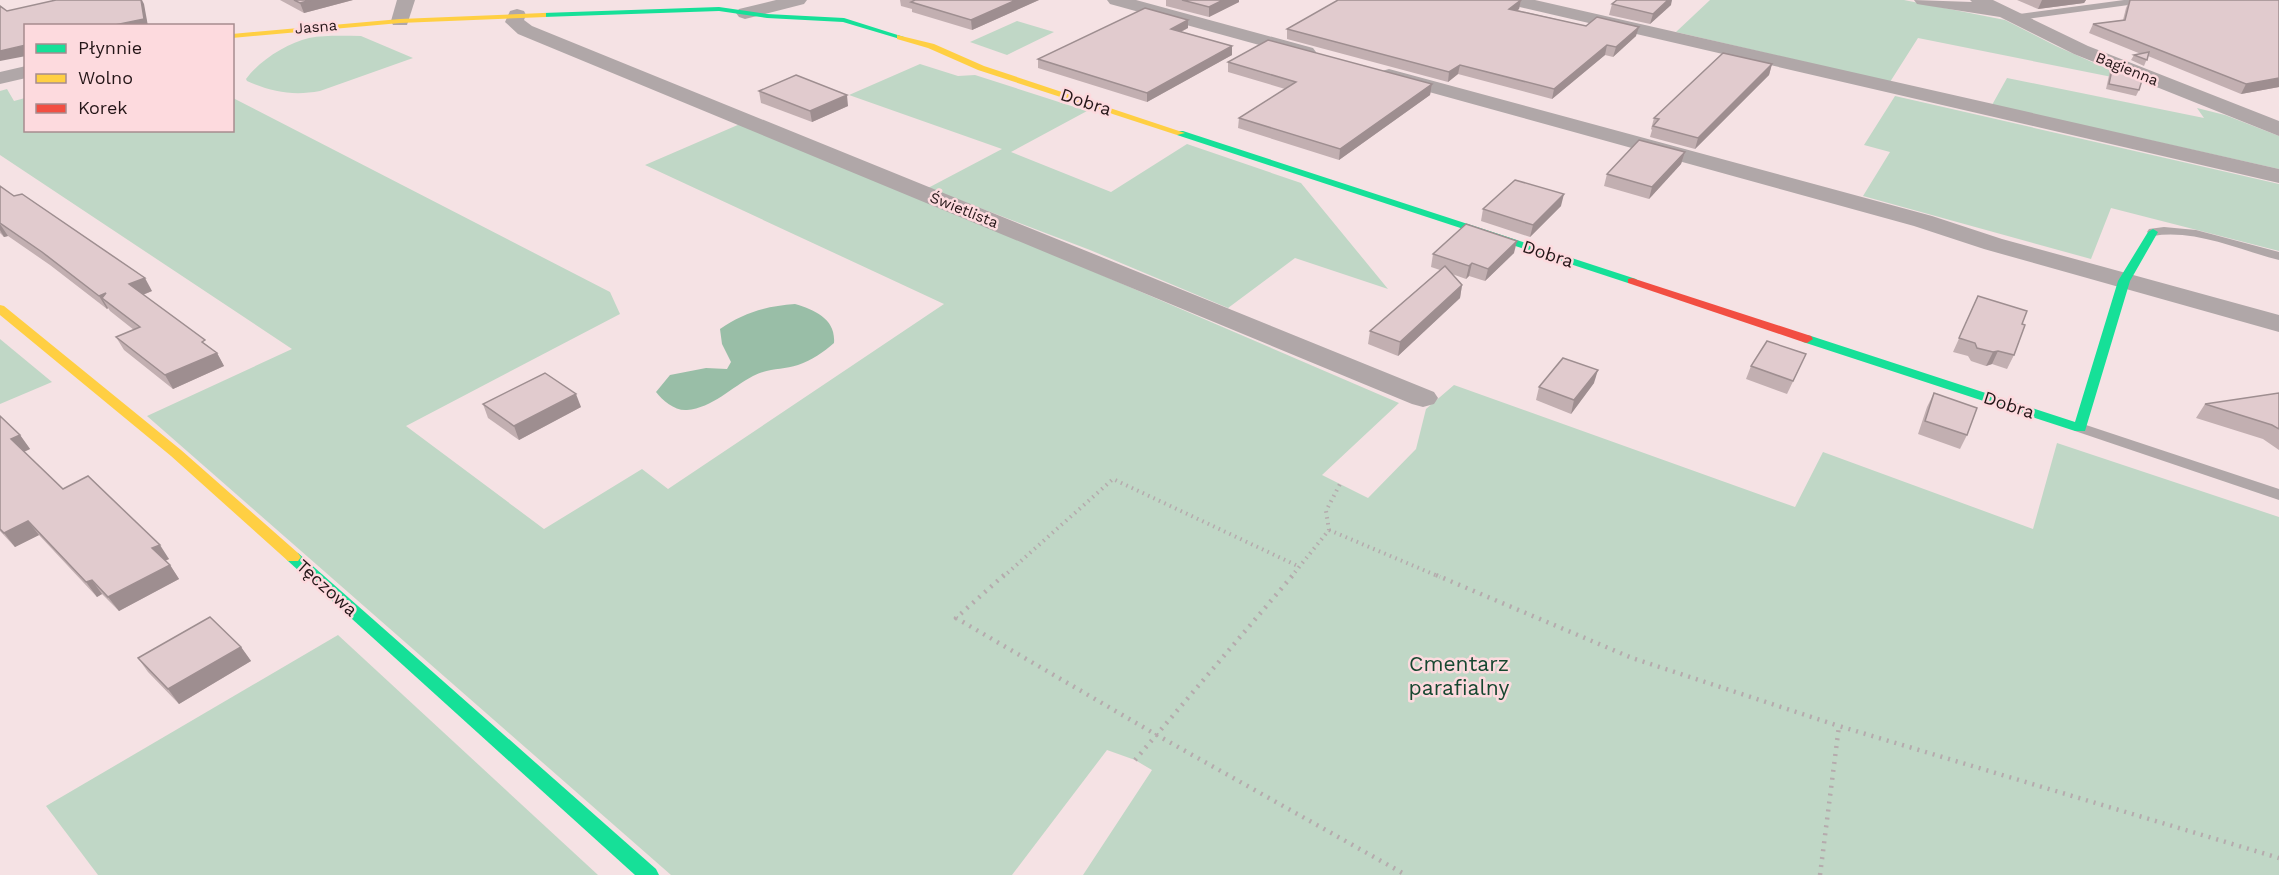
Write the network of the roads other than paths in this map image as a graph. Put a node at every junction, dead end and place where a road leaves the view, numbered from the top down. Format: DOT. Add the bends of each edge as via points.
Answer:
graph roads {
  1 [pos="406,0"];
  2 [pos="798,0"];
  3 [pos="1116,0"];
  4 [pos="1511,0"];
  5 [pos="1923,0"];
  6 [pos="1979,0"];
  7 [pos="2143,0"];
  8 [pos="745,14"];
  9 [pos="517,15"];
  10 [pos="2006,15"];
  11 [pos="400,21"];
  12 [pos="234,36"];
  13 [pos="1324,57"];
  14 [pos="1370,69"];
  15 [pos="24,72"];
  16 [pos="0,78"];
  17 [pos="2277,127"];
  18 [pos="2279,177"];
  19 [pos="2153,232"];
  20 [pos="2279,256"];
  21 [pos="2124,281"];
  22 [pos="0,309"];
  23 [pos="2279,324"];
  24 [pos="1423,398"];
  25 [pos="2080,428"];
  26 [pos="2279,495"];
  27 [pos="649,875"];
  1 -- 11 [label="street"];
  2 -- 8 [label="street"];
  3 -- 13 [label="street"];
  4 -- 18 [label="street"];
  5 -- 10 [label="street"];
  6 -- 10 [label="street, Bagienna"];
  7 -- 10 [label="lane"];
  8 -- 9 [label="street, Jasna" via="700,9"];
  8 -- 25 [label="street, Dobra" via="851,21 931,46 981,68"];
  9 -- 11 [label="street, Jasna"];
  9 -- 24 [label="street, Świetlista" via="514,22 525,30"];
  10 -- 17 [label="street, Bagienna" via="2119,66"];
  11 -- 12 [label="street, Jasna"];
  14 -- 21 [label="street" via="1923,221"];
  15 -- 16 [label="street"];
  19 -- 20 [label="lane" via="2182,231"];
  19 -- 21 [label="street"];
  21 -- 23 [label="street"];
  21 -- 25 [label="street"];
  22 -- 27 [label="street, Tęczowa" via="176,453"];
  25 -- 26 [label="lane"];
}
